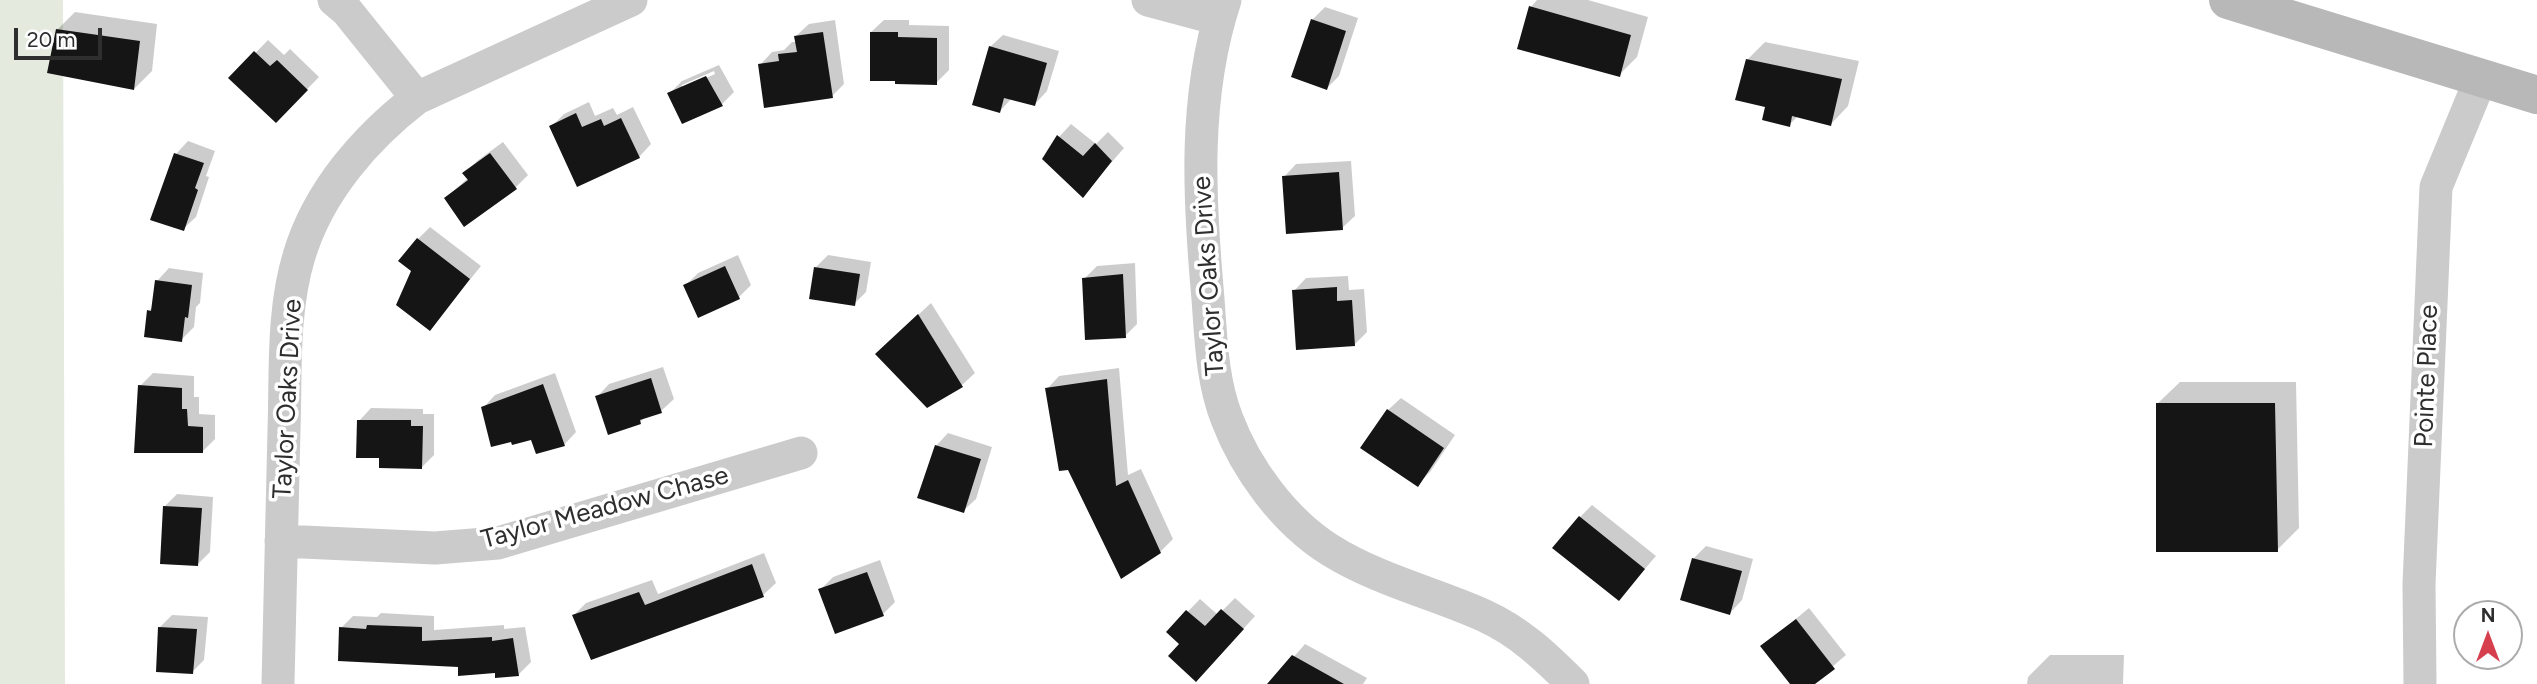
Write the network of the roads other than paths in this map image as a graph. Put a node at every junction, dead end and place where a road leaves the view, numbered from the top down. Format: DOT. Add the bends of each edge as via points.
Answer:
graph roads {
  1 [pos="334,0"];
  2 [pos="631,0"];
  3 [pos="1148,0"];
  4 [pos="2228,0"];
  5 [pos="1222,9"];
  6 [pos="2481,78"];
  7 [pos="2537,95"];
  8 [pos="417,98"];
  9 [pos="801,453"];
  10 [pos="281,541"];
  11 [pos="278,684"];
  12 [pos="1573,684"];
  13 [pos="2420,684"];
  1 -- 8 [label="street" via="348,11"];
  2 -- 8 [label="street, Taylor Oaks Drive"];
  3 -- 5 [label="street, Taylor Oaks Drive"];
  4 -- 6 [label="street"];
  5 -- 12 [label="street, Taylor Oaks Drive" via="1202,111 1200,204 1214,373 1241,453 1280,508 1328,549 1367,570 1487,617 1539,649"];
  6 -- 7 [label="street"];
  6 -- 13 [label="street, Pointe Place" via="2436,187 2419,584"];
  8 -- 10 [label="street, Taylor Oaks Drive" via="387,121 340,175 316,214 299,257 287,320"];
  9 -- 10 [label="street, Taylor Meadow Chase" via="498,543 435,548"];
  10 -- 11 [label="street, Taylor Oaks Drive"];
}
